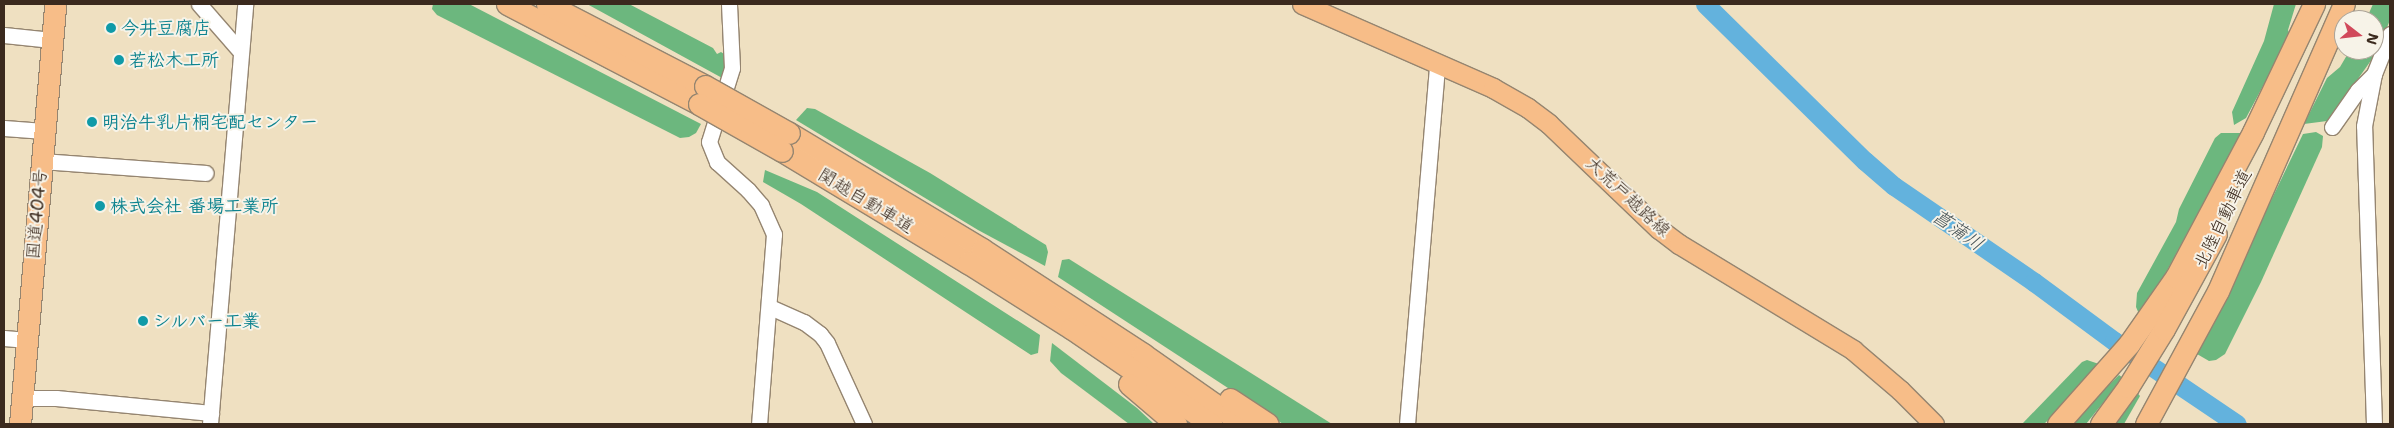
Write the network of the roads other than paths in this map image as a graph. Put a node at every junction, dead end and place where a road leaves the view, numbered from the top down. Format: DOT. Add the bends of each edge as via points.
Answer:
graph roads {
  1 [pos="55,4"];
  2 [pos="199,4"];
  3 [pos="245,4"];
  4 [pos="507,4"];
  5 [pos="547,4"];
  6 [pos="729,4"];
  7 [pos="1302,4"];
  8 [pos="2314,4"];
  9 [pos="2325,4"];
  10 [pos="2344,4"];
  11 [pos="2390,34"];
  12 [pos="4,35"];
  13 [pos="52,40"];
  14 [pos="240,52"];
  15 [pos="1437,64"];
  16 [pos="2374,74"];
  17 [pos="702,95"];
  18 [pos="2332,127"];
  19 [pos="4,128"];
  20 [pos="44,131"];
  21 [pos="785,142"];
  22 [pos="42,161"];
  23 [pos="206,173"];
  24 [pos="1073,303"];
  25 [pos="770,307"];
  26 [pos="1068,332"];
  27 [pos="2171,332"];
  28 [pos="4,338"];
  29 [pos="26,340"];
  30 [pos="23,398"];
  31 [pos="2150,411"];
  32 [pos="211,419"];
  33 [pos="20,424"];
  34 [pos="759,424"];
  35 [pos="864,424"];
  36 [pos="1176,424"];
  37 [pos="1211,424"];
  38 [pos="1243,424"];
  39 [pos="1268,424"];
  40 [pos="1407,424"];
  41 [pos="1934,424"];
  42 [pos="2058,424"];
  43 [pos="2101,424"];
  44 [pos="2133,424"];
  45 [pos="2374,424"];
  1 -- 13 [label="highway, 国道404号"];
  2 -- 14 [label="street"];
  3 -- 14 [label="street"];
  4 -- 17 [label="highway, 関越自動車道"];
  5 -- 17 [label="highway, 関越自動車道"];
  6 -- 25 [label="street" via="732,68 708,142 717,162 748,190 768,217 774,234"];
  7 -- 15 [label="main road, 大荒戸越路線"];
  8 -- 27 [label="highway" via="2253,132 2176,277"];
  9 -- 27 [label="highway, 北陸自動車道"];
  10 -- 27 [label="highway" via="2276,155"];
  11 -- 16 [label="street"];
  12 -- 13 [label="street"];
  13 -- 20 [label="highway, 国道404号"];
  14 -- 32 [label="street"];
  15 -- 40 [label="street"];
  15 -- 41 [label="main road, 大荒戸越路線" via="1493,88 1528,108 1549,124 1658,229 1853,350"];
  16 -- 18 [label="street" via="2358,90"];
  16 -- 45 [label="street" via="2364,126 2364,149"];
  17 -- 21 [label="highway, 関越自動車道, bridge"];
  19 -- 20 [label="street"];
  20 -- 22 [label="highway, 国道404号"];
  21 -- 24 [label="highway, 関越自動車道" via="982,249"];
  21 -- 26 [label="highway, 関越自動車道"];
  22 -- 23 [label="street"];
  22 -- 29 [label="highway, 国道404号"];
  24 -- 38 [label="highway, 関越自動車道"];
  24 -- 39 [label="highway"];
  25 -- 34 [label="street"];
  25 -- 35 [label="street" via="804,322 820,334"];
  26 -- 36 [label="highway"];
  26 -- 37 [label="highway, 関越自動車道"];
  27 -- 31 [label="highway"];
  27 -- 42 [label="highway" via="2107,370"];
  27 -- 43 [label="highway, 北陸自動車道"];
  28 -- 29 [label="street"];
  29 -- 30 [label="highway, 国道404号"];
  30 -- 32 [label="street" via="56,398"];
  30 -- 33 [label="highway, 国道404号"];
  31 -- 44 [label="highway"];
}
